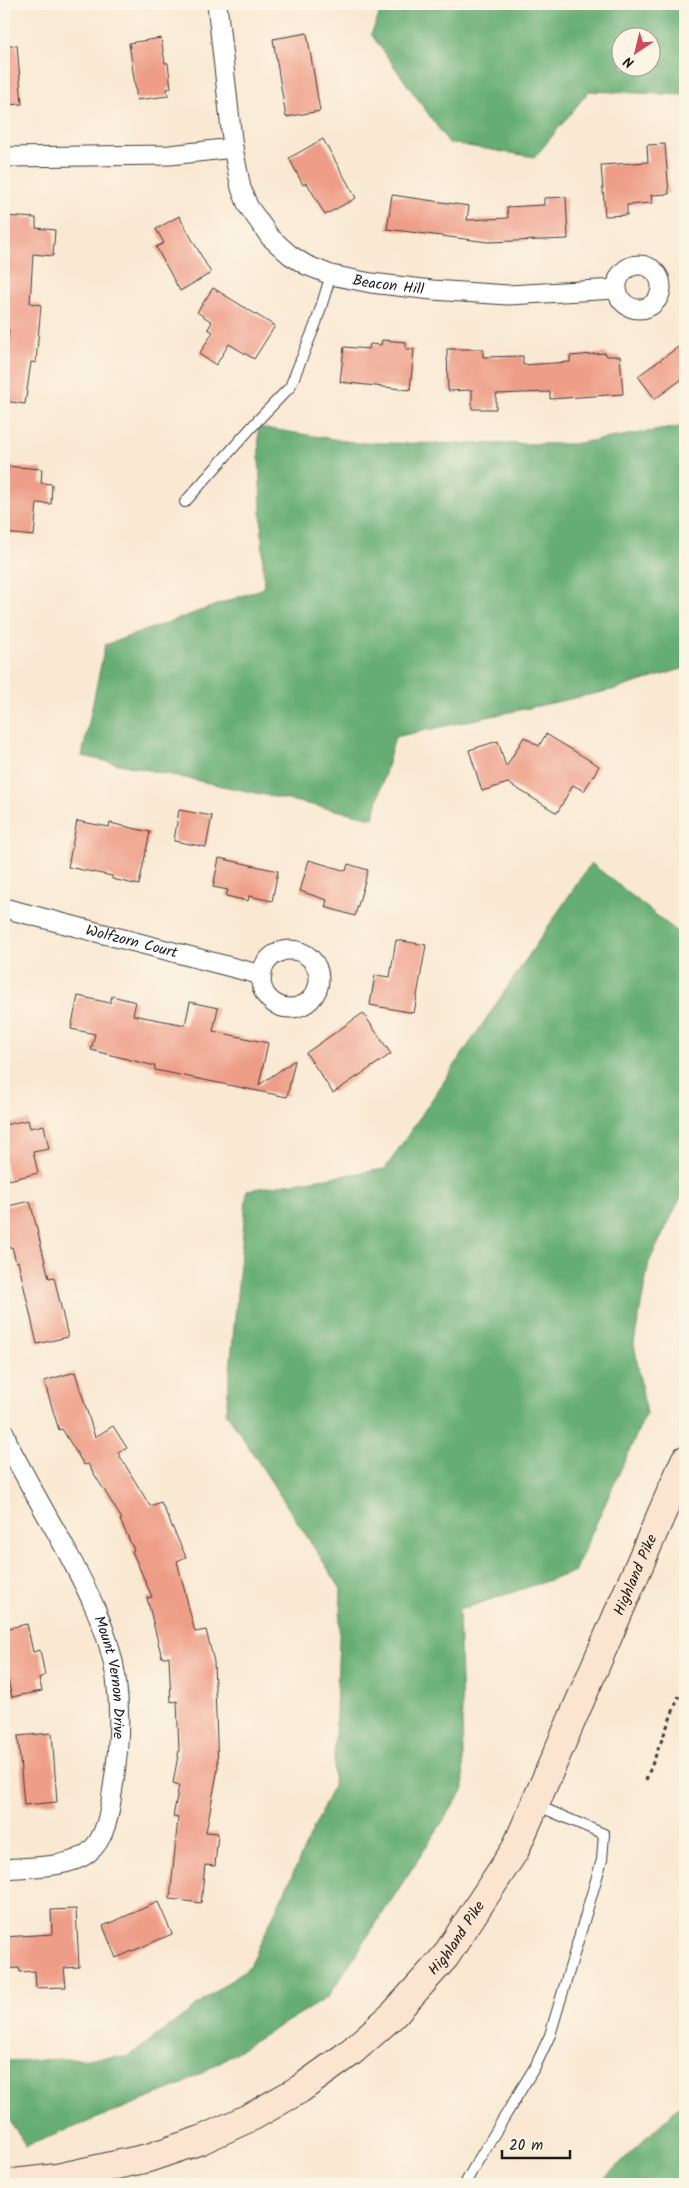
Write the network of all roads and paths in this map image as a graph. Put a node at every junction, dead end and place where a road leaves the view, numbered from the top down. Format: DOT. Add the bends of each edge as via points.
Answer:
graph roads {
  1 [pos="217,4"];
  2 [pos="233,148"];
  3 [pos="4,158"];
  4 [pos="331,275"];
  5 [pos="616,289"];
  6 [pos="185,502"];
  7 [pos="4,908"];
  8 [pos="262,975"];
  9 [pos="4,1432"];
  10 [pos="685,1460"];
  11 [pos="679,1696"];
  12 [pos="646,1780"];
  13 [pos="535,1805"];
  14 [pos="4,1869"];
  15 [pos="6,2184"];
  16 [pos="465,2184"];
  1 -- 2 [label="street, Beacon Hill"];
  2 -- 3 [label="street" via="170,155"];
  2 -- 4 [label="street, Beacon Hill" via="244,197 270,237 290,255"];
  4 -- 5 [label="street, Beacon Hill" via="432,290 508,294"];
  4 -- 6 [label="lane" via="290,387"];
  7 -- 8 [label="street, Wolfzorn Court"];
  9 -- 14 [label="street, Mount Vernon Drive" via="8,1446 82,1579 103,1630 116,1676 119,1717 118,1758 102,1837 89,1853 77,1859 54,1865"];
  10 -- 13 [label="main road, Highland Pike"];
  11 -- 12 [label="path"];
  13 -- 15 [label="main road, Highland Pike" via="515,1850 445,1957 394,2015 350,2053 300,2089 210,2136 148,2158 57,2178"];
  13 -- 16 [label="lane" via="604,1834 602,1860 550,2035 536,2065"];
}
